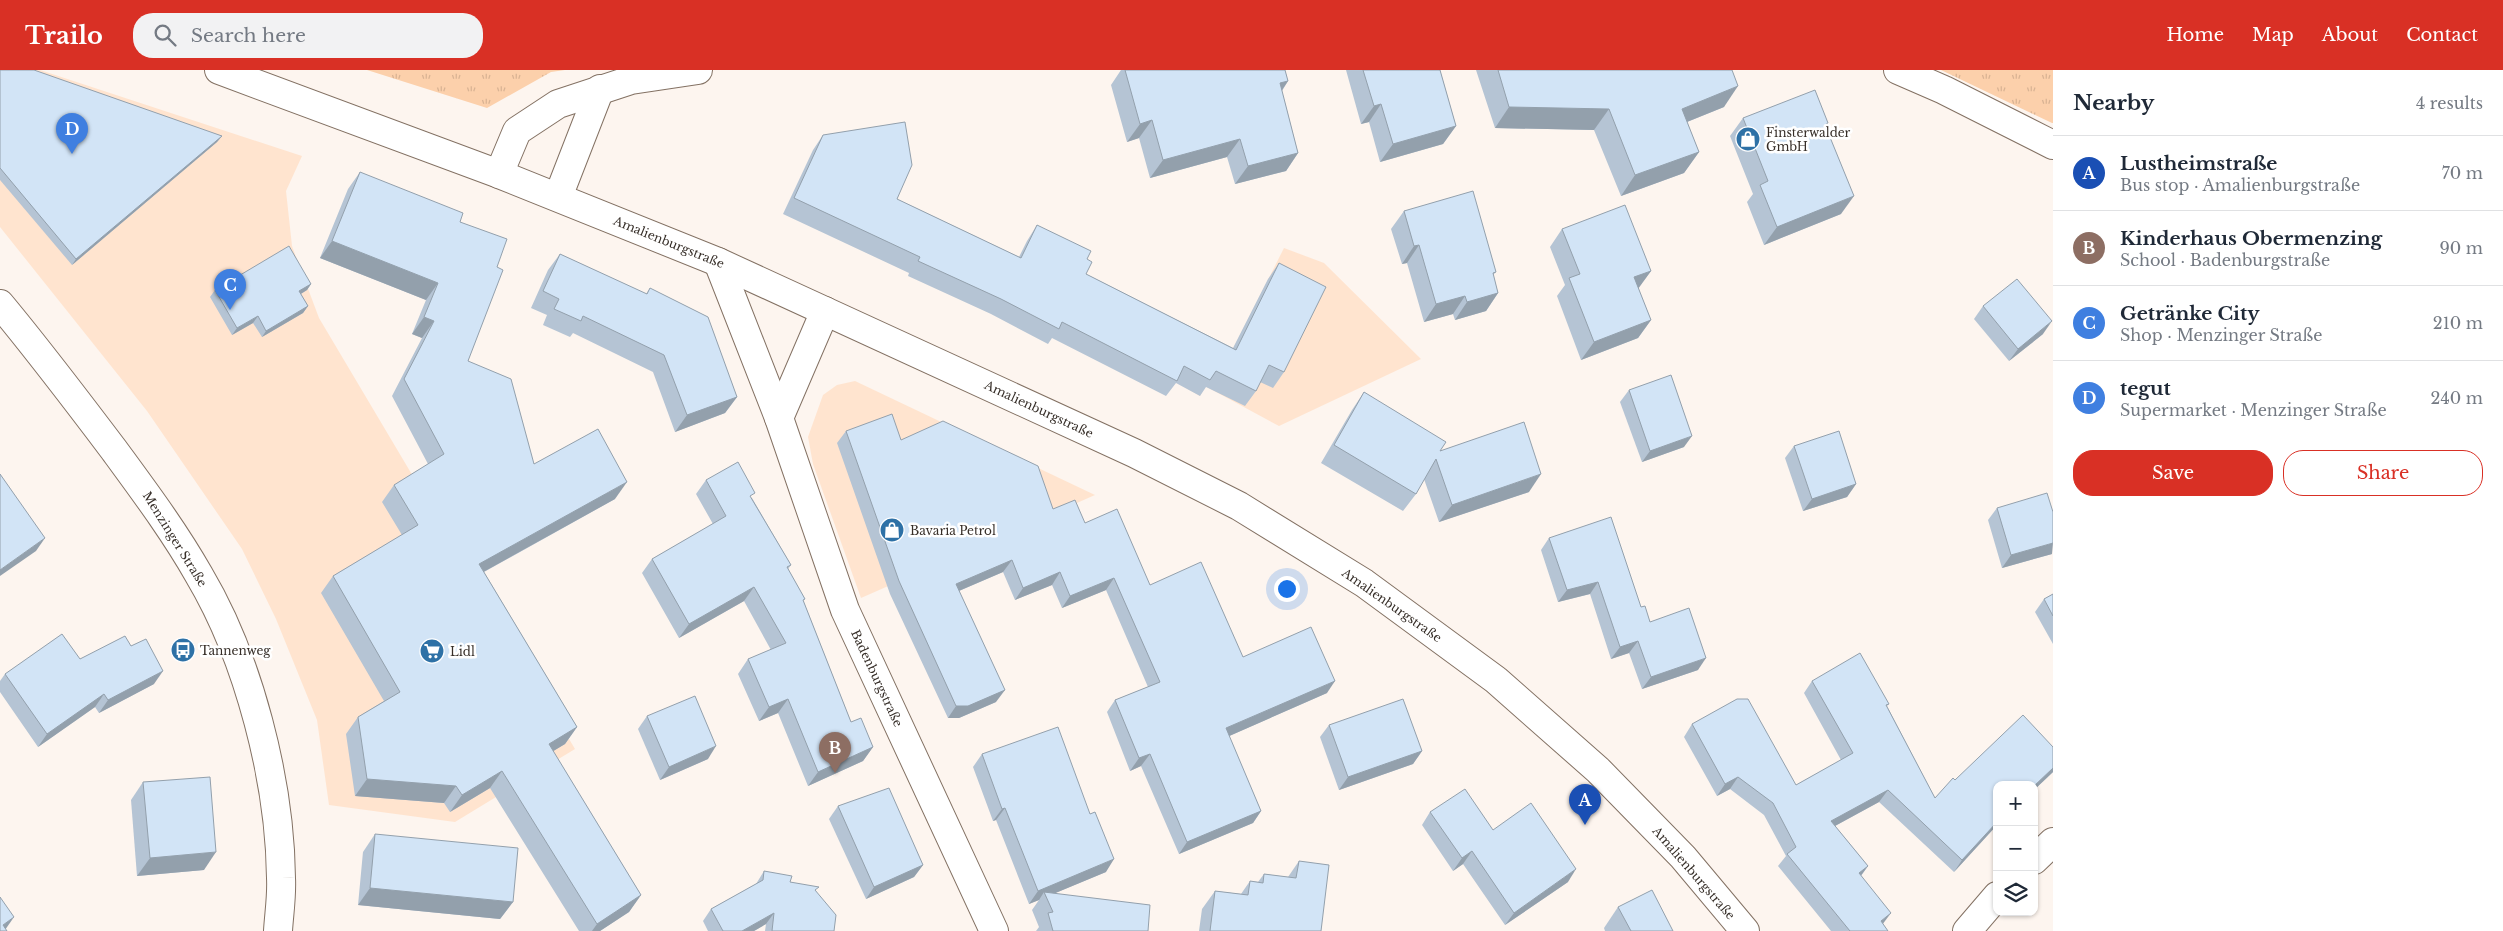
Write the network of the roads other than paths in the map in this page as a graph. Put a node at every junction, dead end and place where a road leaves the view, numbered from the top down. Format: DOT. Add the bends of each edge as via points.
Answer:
graph roads {
  1 [pos="219,70"];
  2 [pos="698,70"];
  3 [pos="1898,70"];
  4 [pos="600,89"];
  5 [pos="2053,145"];
  6 [pos="499,174"];
  7 [pos="558,197"];
  8 [pos="718,262"];
  9 [pos="0,304"];
  10 [pos="824,311"];
  11 [pos="779,418"];
  12 [pos="2053,842"];
  13 [pos="2038,856"];
  14 [pos="1993,901"];
  15 [pos="278,931"];
  16 [pos="994,931"];
  17 [pos="1745,931"];
  18 [pos="1967,931"];
  1 -- 6 [label="street, Amalienburgstraße"];
  2 -- 4 [label="street" via="631,80"];
  3 -- 5 [label="street"];
  4 -- 6 [label="street" via="558,104 517,131"];
  4 -- 7 [label="street"];
  6 -- 7 [label="street, Amalienburgstraße"];
  7 -- 8 [label="street, Amalienburgstraße"];
  8 -- 10 [label="street, Amalienburgstraße"];
  8 -- 11 [label="street, Badenburgstraße"];
  9 -- 15 [label="street, Menzinger Straße" via="85,410 158,509 220,615 260,730 275,804 281,879"];
  10 -- 11 [label="street"];
  10 -- 17 [label="street, Amalienburgstraße" via="1134,453 1240,506 1364,583 1496,680 1598,770 1684,857"];
  11 -- 16 [label="street, Badenburgstraße" via="845,610"];
  12 -- 13 [label="street"];
  14 -- 18 [label="street"];
}
